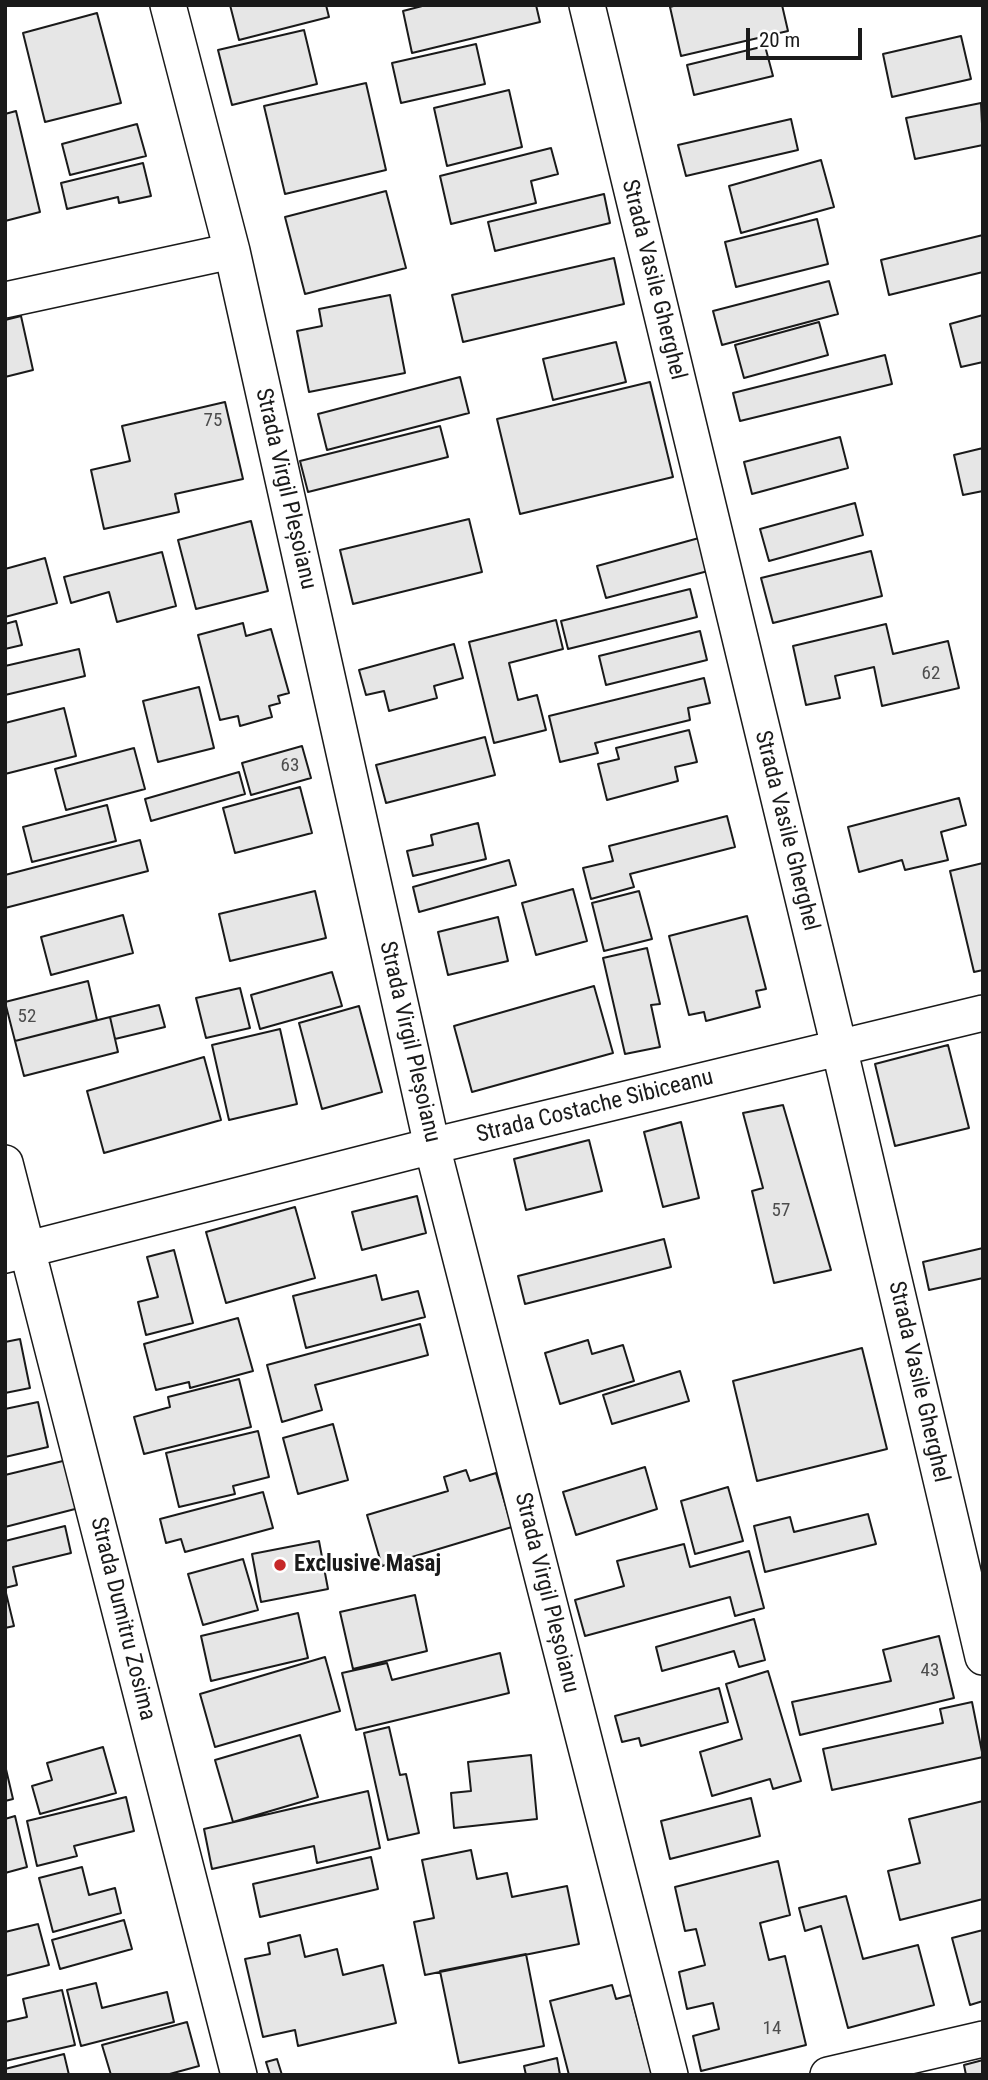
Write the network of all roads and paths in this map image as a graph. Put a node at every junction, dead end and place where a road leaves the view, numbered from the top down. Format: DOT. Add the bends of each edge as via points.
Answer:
graph roads {
  1 [pos="168,5"];
  2 [pos="587,5"];
  3 [pos="232,251"];
  4 [pos="5,300"];
  5 [pos="983,1013"];
  6 [pos="839,1047"];
  7 [pos="432,1146"];
  8 [pos="5,1163"];
  9 [pos="16,1253"];
  10 [pos="983,1657"];
  11 [pos="983,2039"];
  12 [pos="239,2075"];
  13 [pos="670,2075"];
  14 [pos="828,2075"];
  1 -- 3 [label="street, Strada Virgil Pleșoianu"];
  2 -- 6 [label="street, Strada Vasile Gherghel"];
  3 -- 4 [label="street"];
  3 -- 7 [label="street, Strada Virgil Pleșoianu"];
  5 -- 6 [label="street, Strada Costache Sibiceanu"];
  6 -- 7 [label="street, Strada Costache Sibiceanu"];
  6 -- 10 [label="street, Strada Vasile Gherghel"];
  7 -- 9 [label="street, Strada Costache Sibiceanu"];
  7 -- 13 [label="street, Strada Virgil Pleșoianu"];
  8 -- 9 [label="street, Strada Dumitru Zosima"];
  9 -- 12 [label="street, Strada Dumitru Zosima"];
  11 -- 14 [label="street"];
}
